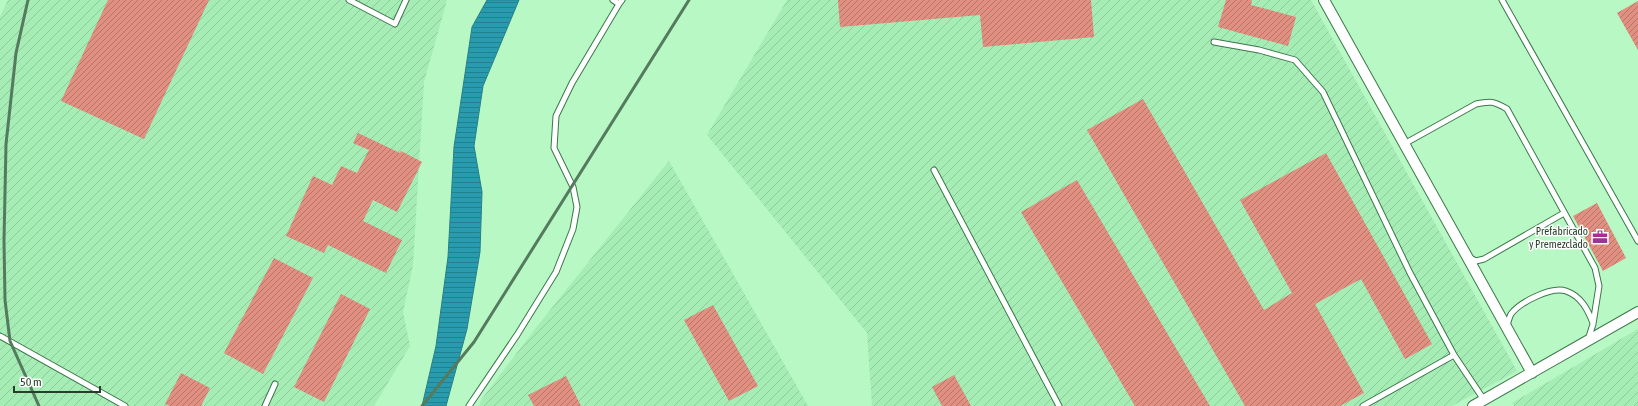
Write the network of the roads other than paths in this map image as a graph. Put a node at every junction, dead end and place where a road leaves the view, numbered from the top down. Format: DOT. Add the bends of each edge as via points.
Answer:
graph roads {
  1 [pos="349,0"];
  2 [pos="406,0"];
  3 [pos="613,0"];
  4 [pos="1324,0"];
  5 [pos="1502,0"];
  6 [pos="621,2"];
  7 [pos="1214,42"];
  8 [pos="1404,144"];
  9 [pos="934,170"];
  10 [pos="1564,213"];
  11 [pos="1638,241"];
  12 [pos="1467,257"];
  13 [pos="1638,312"];
  14 [pos="1593,324"];
  15 [pos="1507,328"];
  16 [pos="0,336"];
  17 [pos="1588,341"];
  18 [pos="1454,355"];
  19 [pos="1532,373"];
  20 [pos="275,384"];
  21 [pos="1484,400"];
  22 [pos="125,406"];
  23 [pos="265,406"];
  24 [pos="469,406"];
  25 [pos="1059,406"];
  26 [pos="1363,406"];
  27 [pos="1473,406"];
  1 -- 2 [label="lane" via="394,24"];
  3 -- 6 [label="lane"];
  4 -- 8 [label="street"];
  5 -- 11 [label="lane"];
  6 -- 24 [label="lane" via="572,83 556,116 554,148 573,187 577,207 573,229 556,272"];
  7 -- 18 [label="lane" via="1295,60 1323,92 1410,273"];
  8 -- 10 [label="lane" via="1476,104 1496,102 1507,109"];
  8 -- 12 [label="street"];
  9 -- 25 [label="lane"];
  10 -- 12 [label="lane" via="1484,259 1476,261"];
  10 -- 14 [label="lane" via="1595,268 1599,286"];
  12 -- 15 [label="street"];
  13 -- 17 [label="street"];
  14 -- 15 [label="lane" via="1588,309 1578,298 1566,291 1554,291 1536,296 1519,306 1512,314"];
  14 -- 17 [label="lane"];
  15 -- 19 [label="street"];
  16 -- 22 [label="lane"];
  17 -- 19 [label="street"];
  18 -- 21 [label="lane"];
  18 -- 26 [label="lane"];
  19 -- 21 [label="street"];
  20 -- 23 [label="lane"];
  21 -- 27 [label="street"];
}
